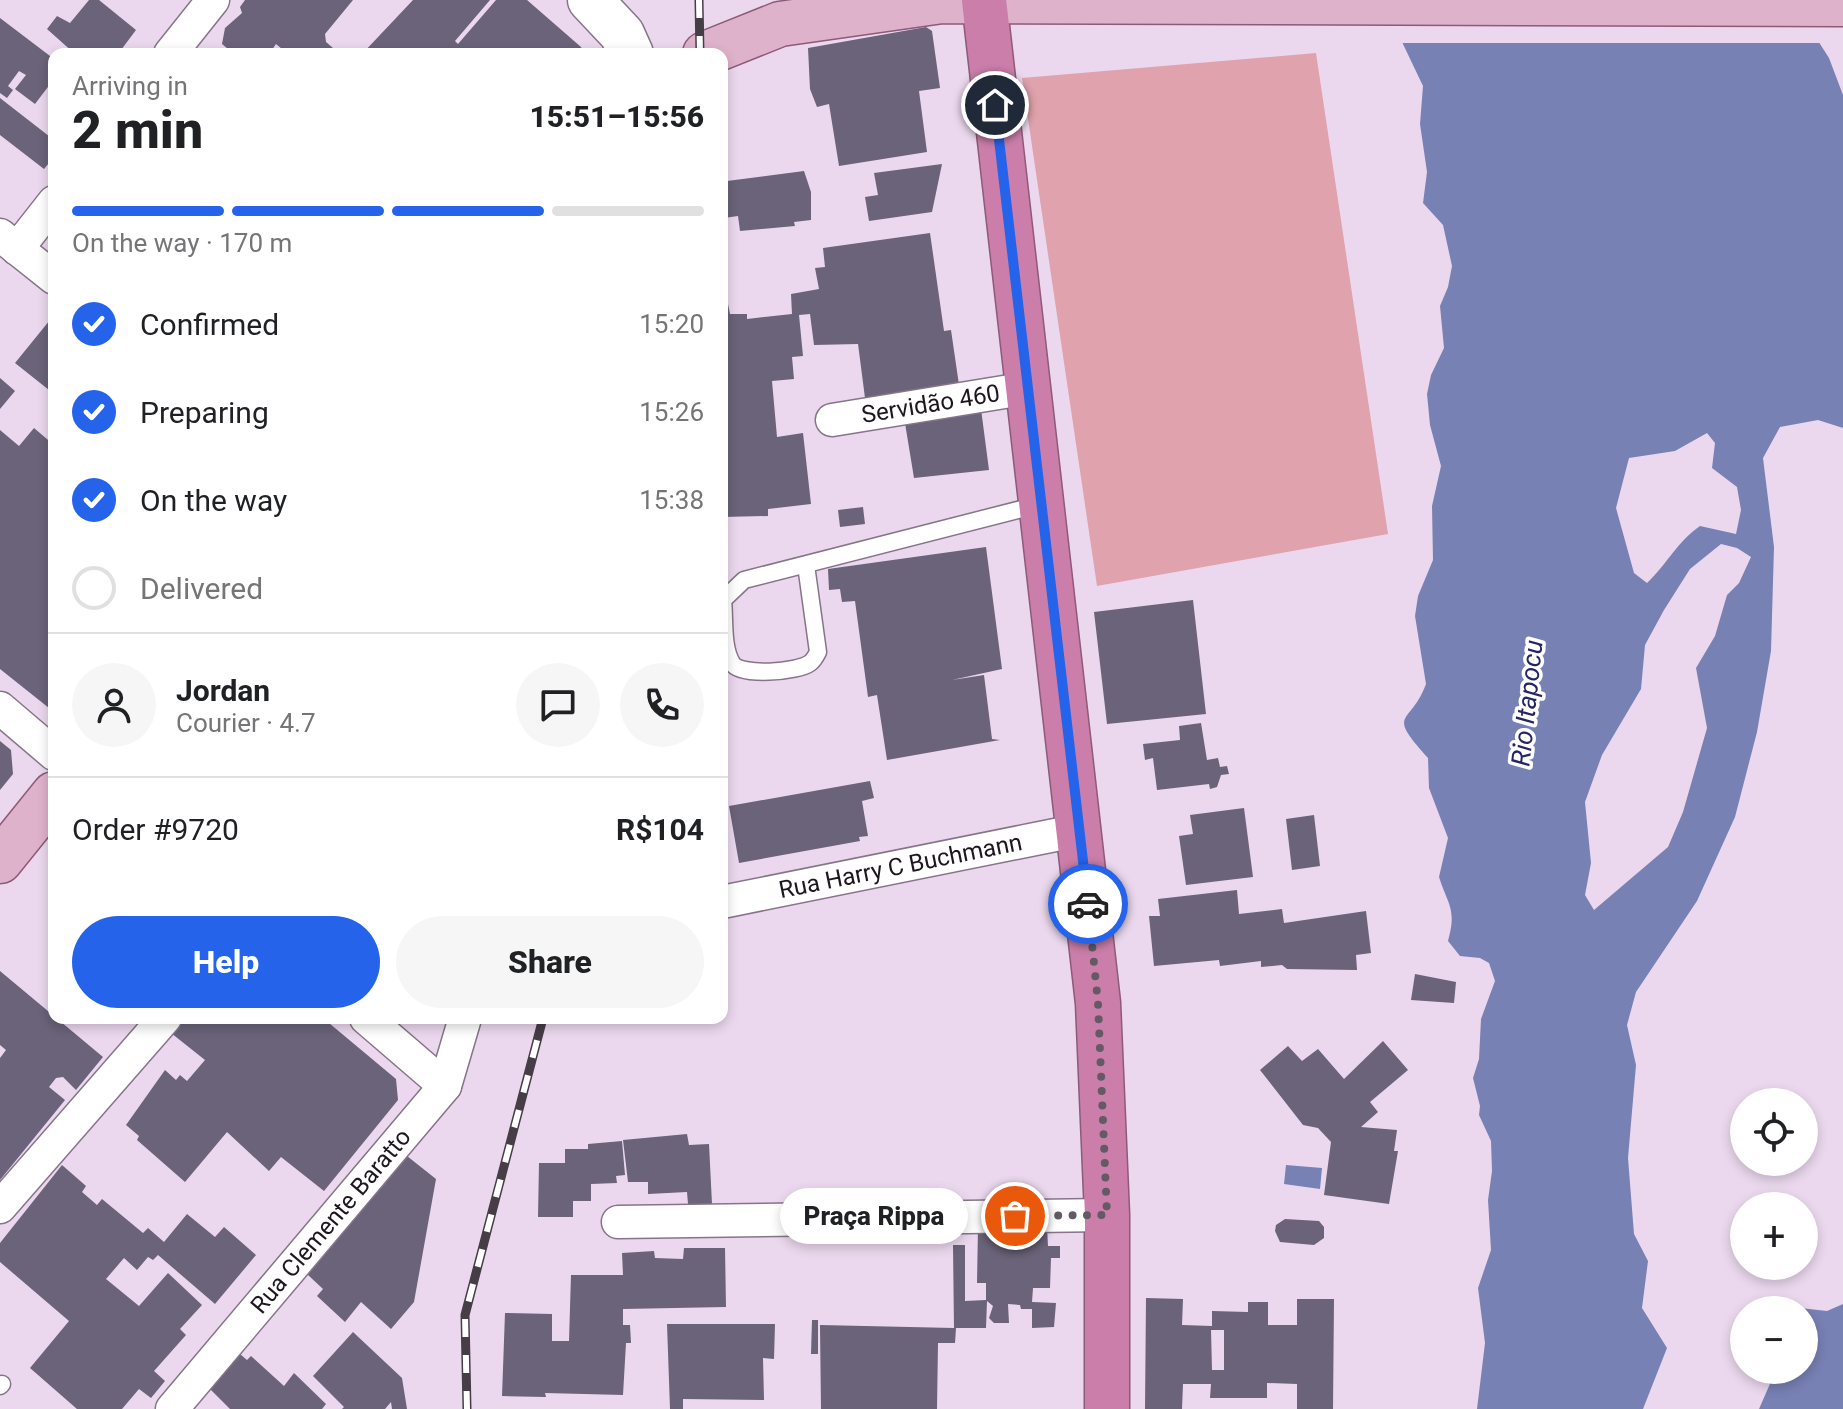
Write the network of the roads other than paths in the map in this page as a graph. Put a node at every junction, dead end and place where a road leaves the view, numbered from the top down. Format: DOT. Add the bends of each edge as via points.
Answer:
graph roads {
  1 [pos="213,0"];
  2 [pos="590,0"];
  3 [pos="984,0"];
  4 [pos="1843,4"];
  5 [pos="175,48"];
  6 [pos="628,48"];
  7 [pos="720,48"];
  8 [pos="48,207"];
  9 [pos="9,242"];
  10 [pos="48,273"];
  11 [pos="1029,388"];
  12 [pos="832,420"];
  13 [pos="1042,504"];
  14 [pos="806,565"];
  15 [pos="728,595"];
  16 [pos="728,655"];
  17 [pos="0,708"];
  18 [pos="48,749"];
  19 [pos="48,801"];
  20 [pos="1080,830"];
  21 [pos="0,861"];
  22 [pos="728,901"];
  23 [pos="160,1024"];
  24 [pos="373,1024"];
  25 [pos="463,1024"];
  26 [pos="445,1086"];
  27 [pos="0,1207"];
  28 [pos="1107,1215"];
  29 [pos="618,1222"];
  30 [pos="172,1409"];
  31 [pos="1107,1409"];
  1 -- 5 [label="street"];
  2 -- 6 [label="street"];
  3 -- 4 [label="main road"];
  3 -- 7 [label="main road" via="922,3 780,24"];
  3 -- 11 [label="highway"];
  8 -- 9 [label="street"];
  9 -- 10 [label="street"];
  11 -- 12 [label="street, Servidão 460"];
  11 -- 13 [label="highway"];
  13 -- 14 [label="lane"];
  13 -- 20 [label="highway"];
  14 -- 15 [label="lane" via="744,580"];
  14 -- 16 [label="lane" via="818,652 811,663 745,673 733,667"];
  17 -- 18 [label="street"];
  19 -- 21 [label="main road"];
  20 -- 22 [label="street, Rua Harry C Buchmann"];
  20 -- 28 [label="highway" via="1098,1003"];
  23 -- 27 [label="street"];
  24 -- 26 [label="street"];
  25 -- 26 [label="street, Rua Clemente Baratto"];
  26 -- 30 [label="street, Rua Clemente Baratto"];
  28 -- 29 [label="street"];
  28 -- 31 [label="highway"];
}
